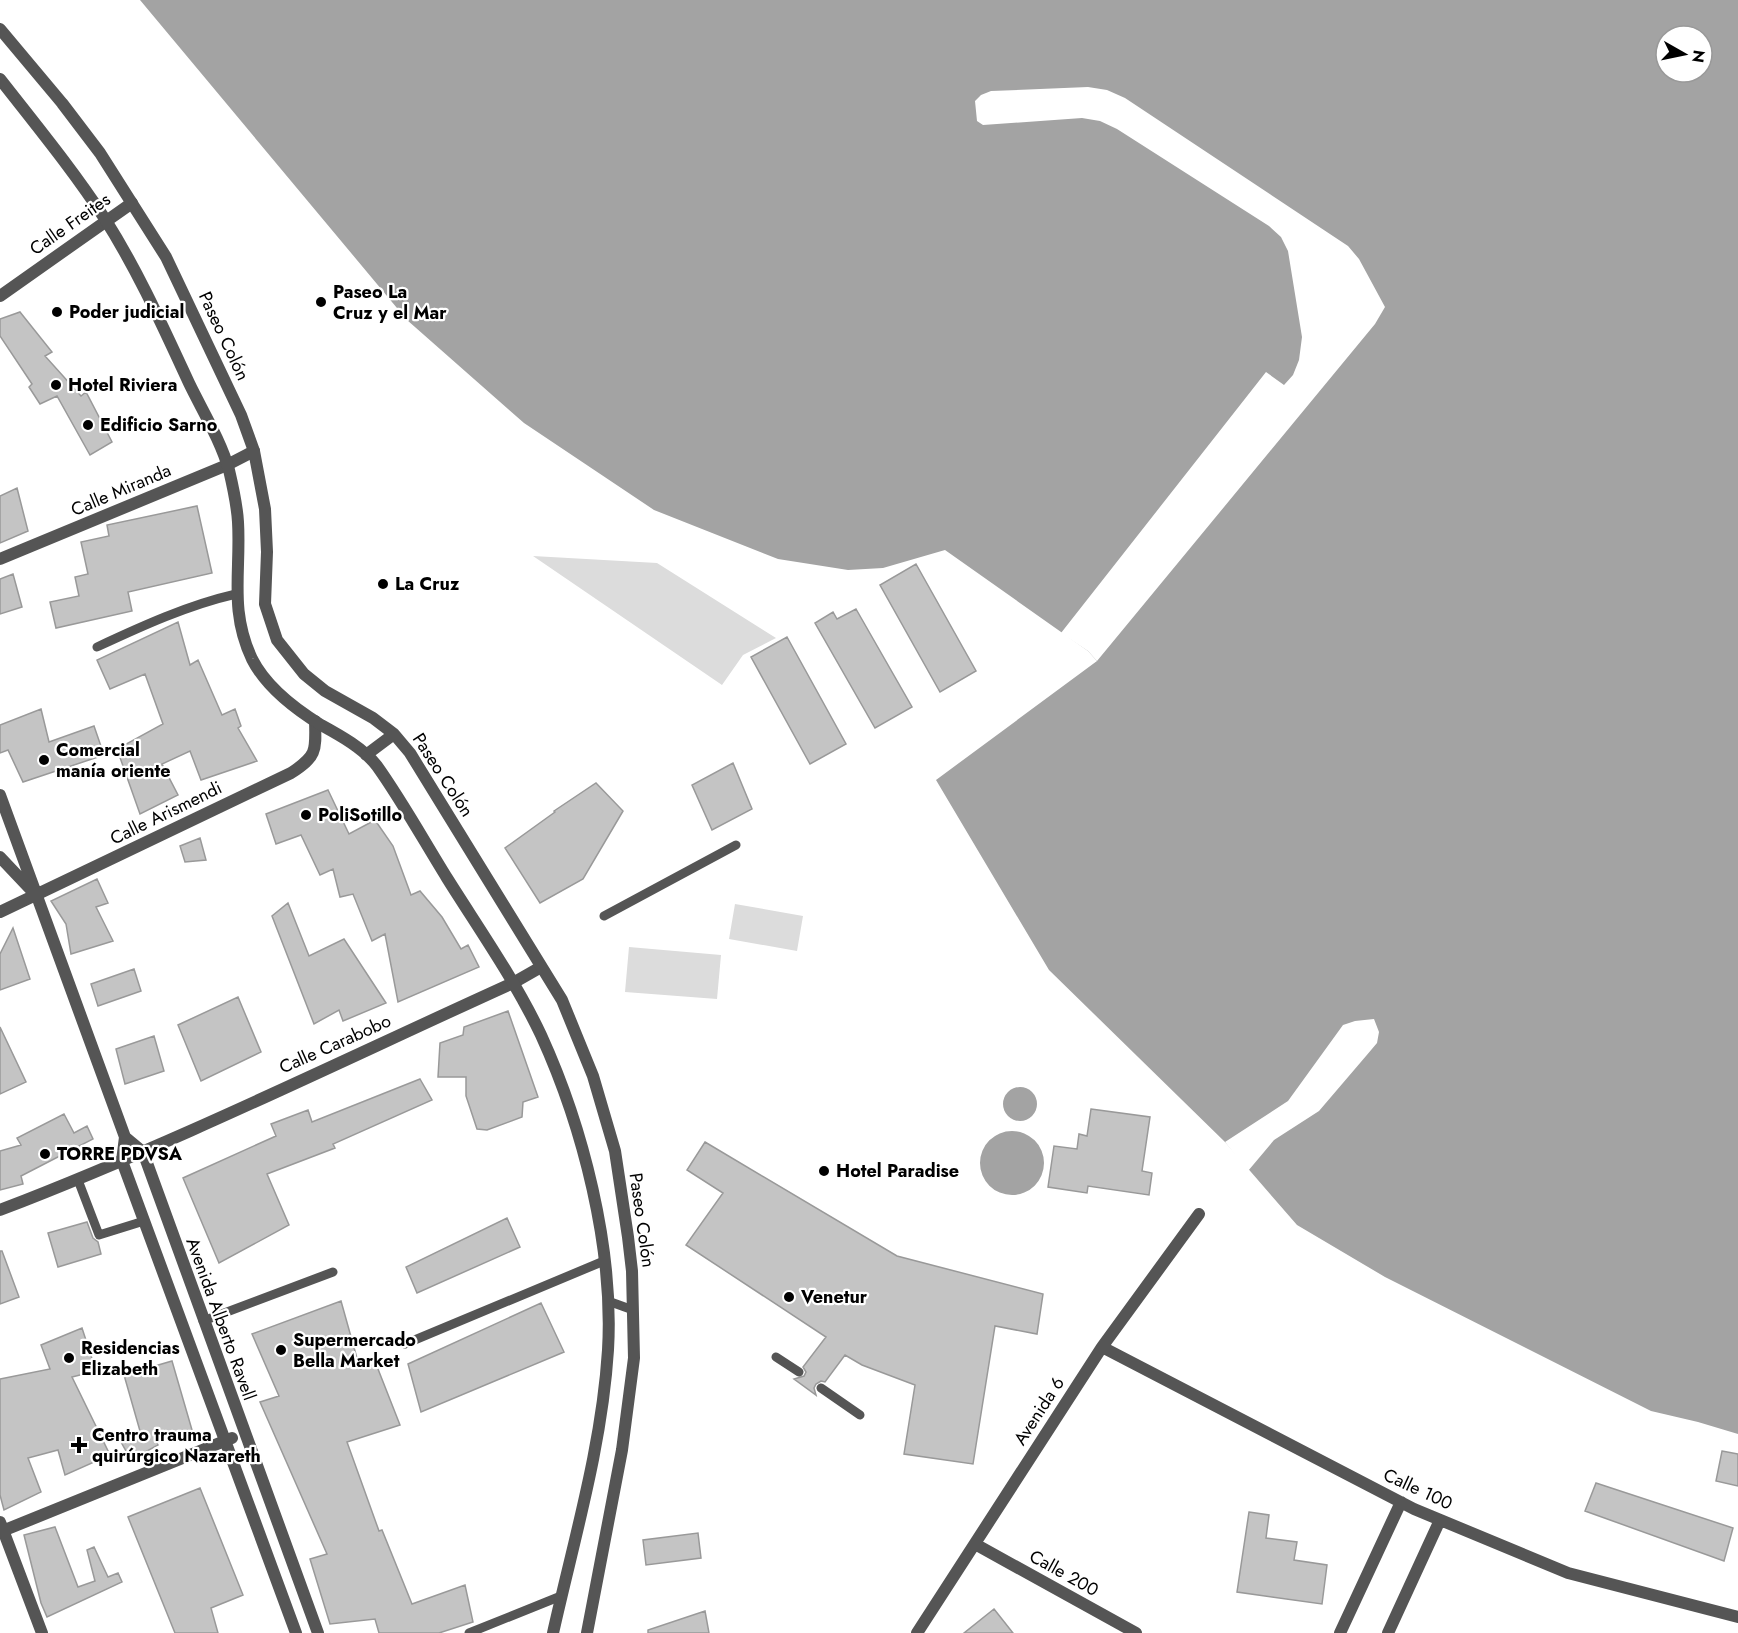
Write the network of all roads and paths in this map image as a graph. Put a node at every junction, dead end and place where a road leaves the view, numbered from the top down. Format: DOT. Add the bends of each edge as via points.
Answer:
graph roads {
  1 [pos="0,29"];
  2 [pos="0,79"];
  3 [pos="132,203"];
  4 [pos="106,221"];
  5 [pos="0,296"];
  6 [pos="254,451"];
  7 [pos="227,465"];
  8 [pos="0,559"];
  9 [pos="236,594"];
  10 [pos="97,647"];
  11 [pos="315,722"];
  12 [pos="394,734"];
  13 [pos="366,755"];
  14 [pos="0,795"];
  15 [pos="736,844"];
  16 [pos="0,857"];
  17 [pos="36,895"];
  18 [pos="0,912"];
  19 [pos="604,916"];
  20 [pos="541,967"];
  21 [pos="513,983"];
  22 [pos="125,1137"];
  23 [pos="143,1152"];
  24 [pos="122,1161"];
  25 [pos="78,1180"];
  26 [pos="0,1210"];
  27 [pos="1199,1214"];
  28 [pos="144,1221"];
  29 [pos="604,1261"];
  30 [pos="333,1272"];
  31 [pos="608,1301"];
  32 [pos="633,1310"];
  33 [pos="203,1321"];
  34 [pos="405,1344"];
  35 [pos="1102,1347"];
  36 [pos="776,1357"];
  37 [pos="799,1372"];
  38 [pos="821,1388"];
  39 [pos="860,1415"];
  40 [pos="244,1433"];
  41 [pos="226,1440"];
  42 [pos="1401,1502"];
  43 [pos="1440,1520"];
  44 [pos="1,1528"];
  45 [pos="975,1544"];
  46 [pos="561,1596"];
  47 [pos="1738,1617"];
  48 [pos="42,1633"];
  49 [pos="296,1633"];
  50 [pos="318,1633"];
  51 [pos="469,1633"];
  52 [pos="553,1633"];
  53 [pos="587,1633"];
  54 [pos="917,1633"];
  55 [pos="1136,1633"];
  56 [pos="1340,1633"];
  57 [pos="1388,1633"];
  1 -- 3 [label="street, Paseo Colón" via="100,153"];
  2 -- 4 [label="street"];
  3 -- 4 [label="street, Calle Freites"];
  3 -- 6 [label="street, Paseo Colón" via="166,257 241,415"];
  4 -- 5 [label="street, Calle Freites"];
  4 -- 7 [label="street" via="152,304"];
  6 -- 7 [label="street, Calle Miranda"];
  6 -- 12 [label="street, Paseo Colón" via="265,509 265,604 277,640 315,683 364,711"];
  7 -- 8 [label="street, Calle Miranda"];
  7 -- 9 [label="street" via="238,524"];
  9 -- 10 [label="lane"];
  9 -- 11 [label="street" via="244,637 259,672 288,702"];
  11 -- 13 [label="street"];
  11 -- 17 [label="street, Calle Arismendi" via="316,748 305,764"];
  12 -- 13 [label="street"];
  12 -- 20 [label="street, Paseo Colón" via="410,753"];
  13 -- 21 [label="street"];
  14 -- 17 [label="street"];
  15 -- 19 [label="lane"];
  16 -- 17 [label="street"];
  17 -- 18 [label="street, Calle Arismendi"];
  17 -- 22 [label="street"];
  20 -- 21 [label="street, Calle Carabobo"];
  20 -- 32 [label="street, Paseo Colón" via="577,1034 615,1151 628,1237"];
  21 -- 23 [label="street, Calle Carabobo"];
  21 -- 29 [label="street" via="541,1036 565,1096 588,1170"];
  22 -- 23 [label="street"];
  22 -- 24 [label="street"];
  23 -- 24 [label="street, Calle Carabobo"];
  23 -- 33 [label="street, Avenida Alberto Ravell"];
  24 -- 25 [label="street, Calle Carabobo"];
  24 -- 28 [label="street, Avenida Alberto Ravell"];
  25 -- 26 [label="street, Calle Carabobo"];
  25 -- 28 [label="lane" via="99,1235"];
  27 -- 35 [label="street, Avenida 6"];
  28 -- 41 [label="street, Avenida Alberto Ravell"];
  29 -- 31 [label="street"];
  29 -- 34 [label="lane"];
  30 -- 33 [label="lane"];
  31 -- 32 [label="lane"];
  31 -- 46 [label="street" via="608,1346 597,1437"];
  32 -- 53 [label="street, Paseo Colón" via="631,1395"];
  33 -- 40 [label="street, Avenida Alberto Ravell"];
  35 -- 42 [label="street, Calle 100"];
  35 -- 45 [label="street, Avenida 6"];
  36 -- 37 [label="lane"];
  38 -- 39 [label="lane"];
  40 -- 41 [label="street"];
  40 -- 50 [label="street, Avenida Alberto Ravell"];
  41 -- 44 [label="street"];
  41 -- 49 [label="street, Avenida Alberto Ravell"];
  42 -- 43 [label="street, Calle 100"];
  42 -- 56 [label="street"];
  43 -- 47 [label="street, Calle 100" via="1568,1574"];
  43 -- 57 [label="street"];
  44 -- 48 [label="street"];
  45 -- 54 [label="street, Avenida 6"];
  45 -- 55 [label="street, Calle 200"];
  46 -- 51 [label="lane"];
  46 -- 52 [label="street"];
}
